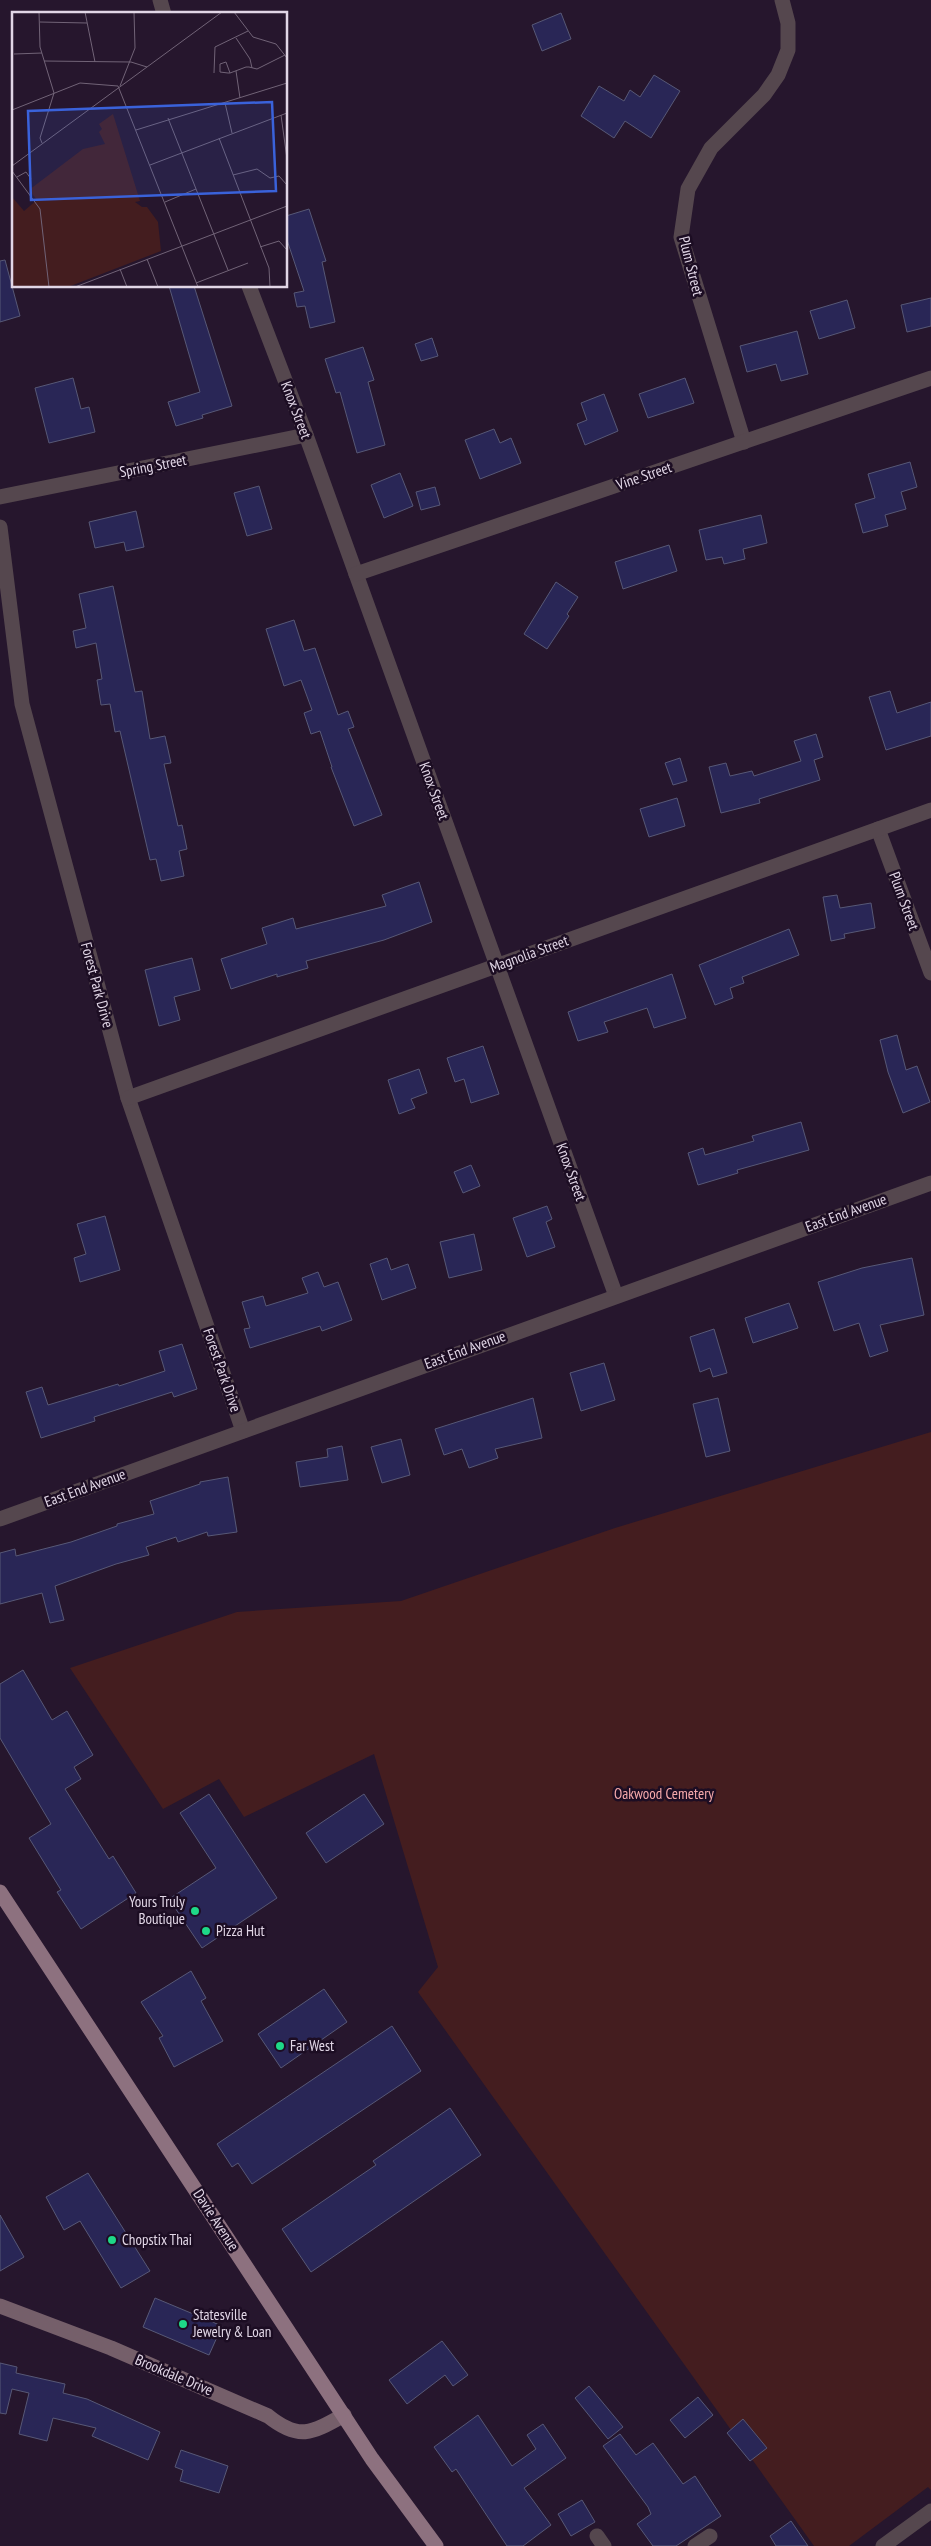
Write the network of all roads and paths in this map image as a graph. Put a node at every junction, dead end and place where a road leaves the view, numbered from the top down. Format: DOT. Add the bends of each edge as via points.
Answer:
graph roads {
  1 [pos="782,0"];
  2 [pos="251,288"];
  3 [pos="931,378"];
  4 [pos="306,435"];
  5 [pos="744,442"];
  6 [pos="0,497"];
  7 [pos="0,527"];
  8 [pos="356,574"];
  9 [pos="931,810"];
  10 [pos="878,829"];
  11 [pos="497,965"];
  12 [pos="931,973"];
  13 [pos="128,1098"];
  14 [pos="931,1182"];
  15 [pos="616,1296"];
  16 [pos="243,1431"];
  17 [pos="0,1519"];
  18 [pos="0,1892"];
  19 [pos="0,2306"];
  20 [pos="344,2415"];
  21 [pos="931,2511"];
  22 [pos="710,2536"];
  23 [pos="436,2546"];
  24 [pos="695,2546"];
  25 [pos="883,2546"];
  1 -- 5 [label="street, Plum Street" via="788,23 788,50 778,75 764,95 711,148 688,189 681,237"];
  2 -- 4 [label="street, Knox Street"];
  3 -- 5 [label="street, Vine Street"];
  4 -- 6 [label="street, Spring Street"];
  4 -- 8 [label="street, Knox Street"];
  5 -- 8 [label="street, Vine Street"];
  7 -- 13 [label="street, Forest Park Drive" via="22,704"];
  8 -- 11 [label="street, Knox Street"];
  9 -- 10 [label="street, Magnolia Street"];
  10 -- 11 [label="street, Magnolia Street"];
  10 -- 12 [label="street, Plum Street"];
  11 -- 13 [label="street, Magnolia Street"];
  11 -- 15 [label="street, Knox Street"];
  13 -- 16 [label="street, Forest Park Drive"];
  14 -- 15 [label="street, East End Avenue"];
  15 -- 16 [label="street, East End Avenue"];
  16 -- 17 [label="street, East End Avenue"];
  18 -- 20 [label="main road, Davie Avenue"];
  19 -- 20 [label="main road, Brookdale Drive" via="128,2355 268,2416 289,2431 314,2432"];
  20 -- 23 [label="main road, Davie Avenue"];
  21 -- 25 [label="street"];
  22 -- 24 [label="street"];
}
